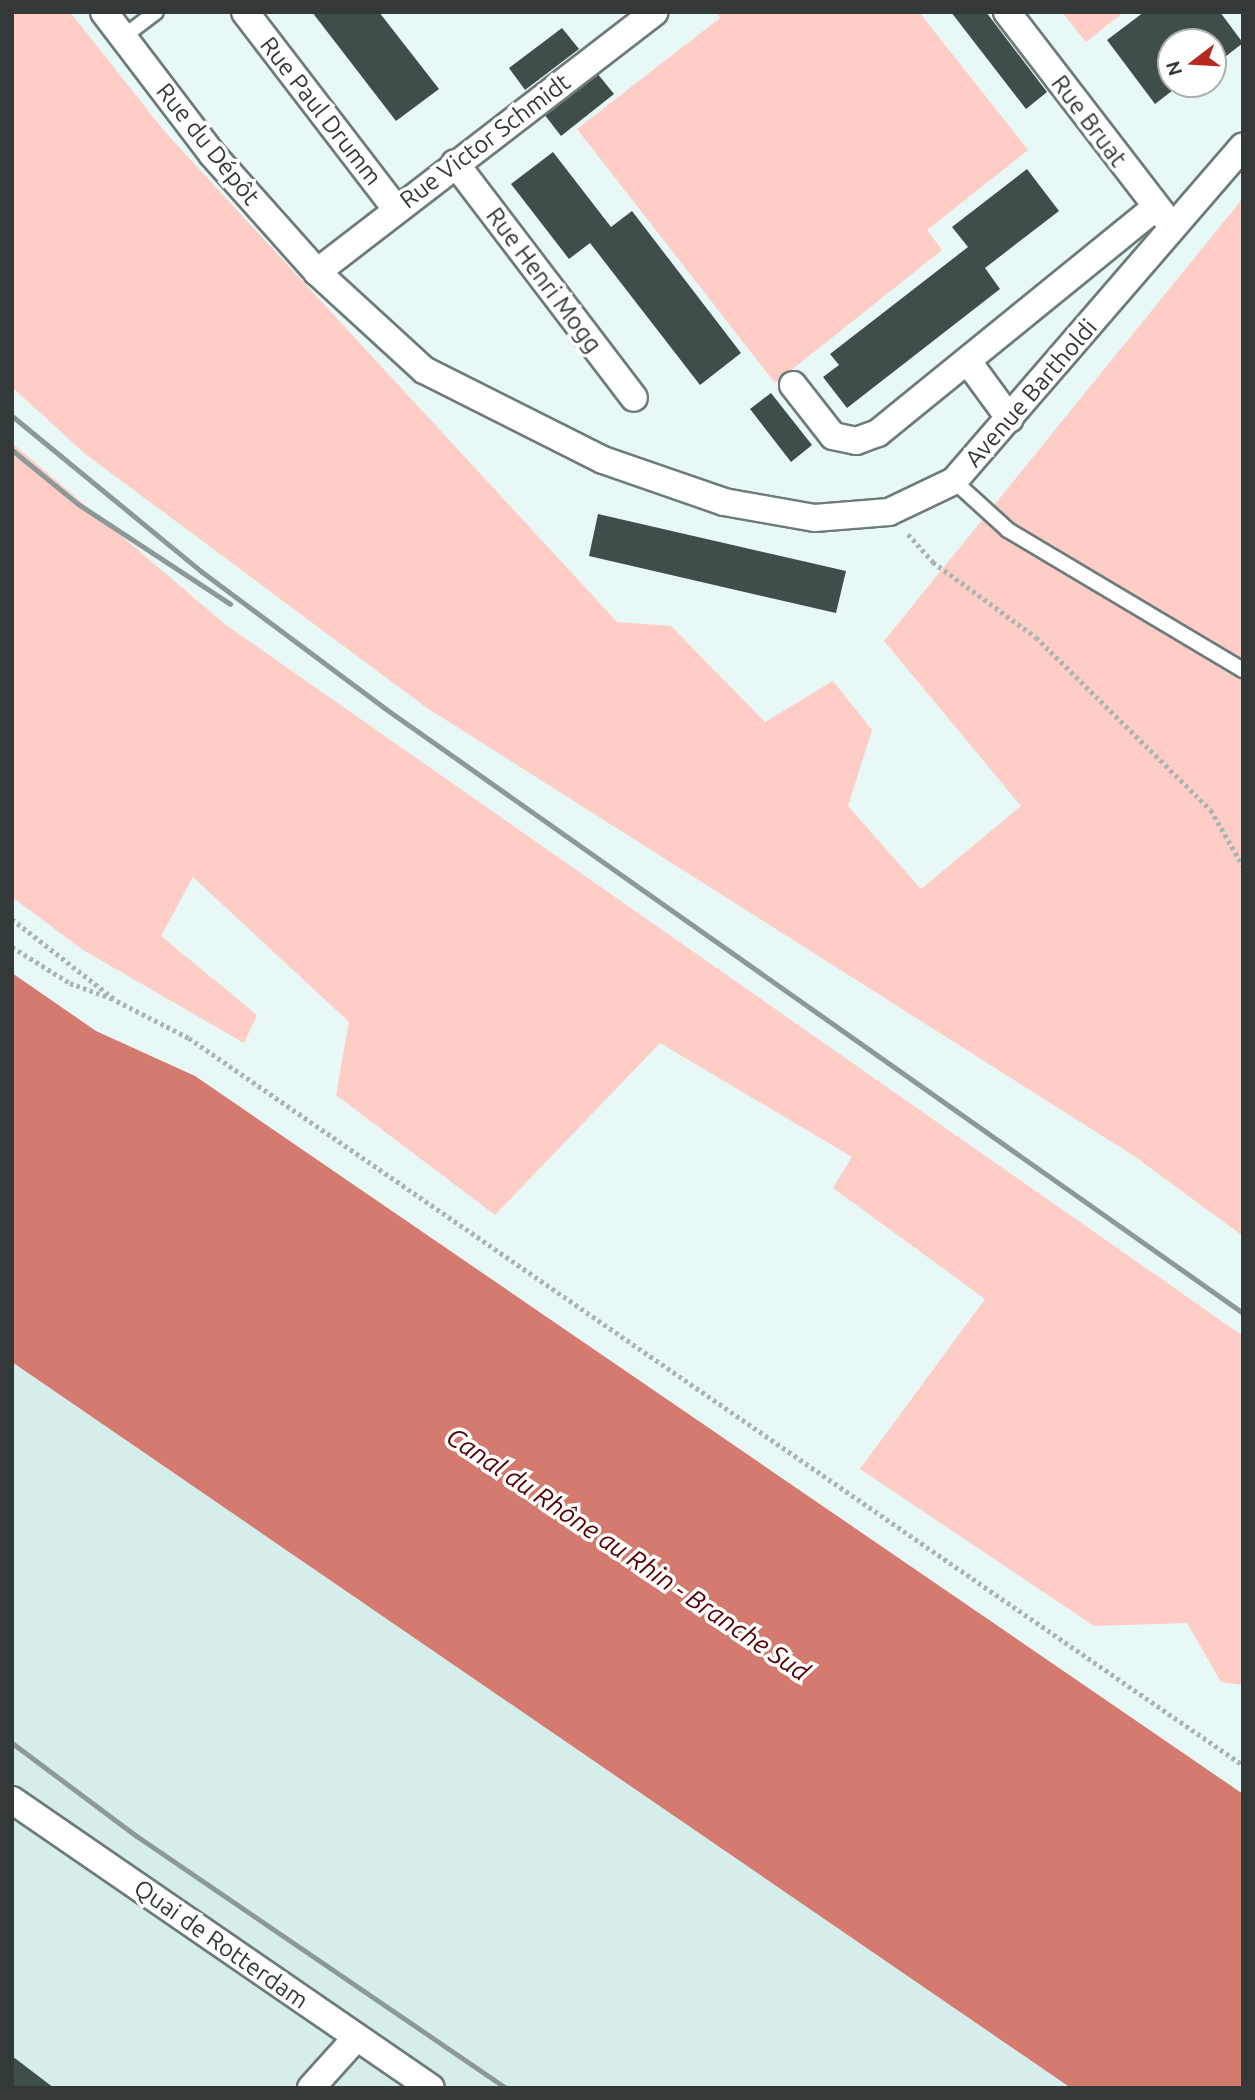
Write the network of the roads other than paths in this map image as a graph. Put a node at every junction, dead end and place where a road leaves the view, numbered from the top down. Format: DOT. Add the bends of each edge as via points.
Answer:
graph roads {
  1 [pos="104,12"];
  2 [pos="156,12"];
  3 [pos="245,12"];
  4 [pos="654,12"];
  5 [pos="1007,12"];
  6 [pos="123,37"];
  7 [pos="1243,146"];
  8 [pos="455,163"];
  9 [pos="397,209"];
  10 [pos="1164,217"];
  11 [pos="317,272"];
  12 [pos="969,363"];
  13 [pos="793,385"];
  14 [pos="634,398"];
  15 [pos="1010,419"];
  16 [pos="954,481"];
  17 [pos="1243,670"];
  18 [pos="12,1800"];
  19 [pos="356,2038"];
  20 [pos="310,2088"];
  21 [pos="431,2088"];
  1 -- 6 [label="street, Rue du Dépôt"];
  2 -- 6 [label="lane"];
  3 -- 9 [label="street, Rue Paul Drumm"];
  4 -- 8 [label="street, Rue Victor Schmidt"];
  5 -- 10 [label="street, Rue Bruat"];
  6 -- 11 [label="street, Rue du Dépôt" via="212,154"];
  7 -- 10 [label="street, Avenue Bartholdi"];
  8 -- 9 [label="street, Rue Victor Schmidt"];
  8 -- 14 [label="street, Rue Henri Mogg"];
  9 -- 11 [label="street, Rue Victor Schmidt"];
  10 -- 12 [label="street"];
  10 -- 15 [label="street, Avenue Bartholdi"];
  11 -- 16 [label="street, Avenue Bartholdi" via="424,370 603,460 724,502 816,518 888,512"];
  12 -- 13 [label="street" via="902,417 856,441 833,436"];
  12 -- 15 [label="street"];
  15 -- 16 [label="street, Avenue Bartholdi"];
  16 -- 17 [label="lane" via="1008,530"];
  18 -- 19 [label="street, Quai de Rotterdam"];
  19 -- 20 [label="street"];
  19 -- 21 [label="street, Quai de Rotterdam"];
}
